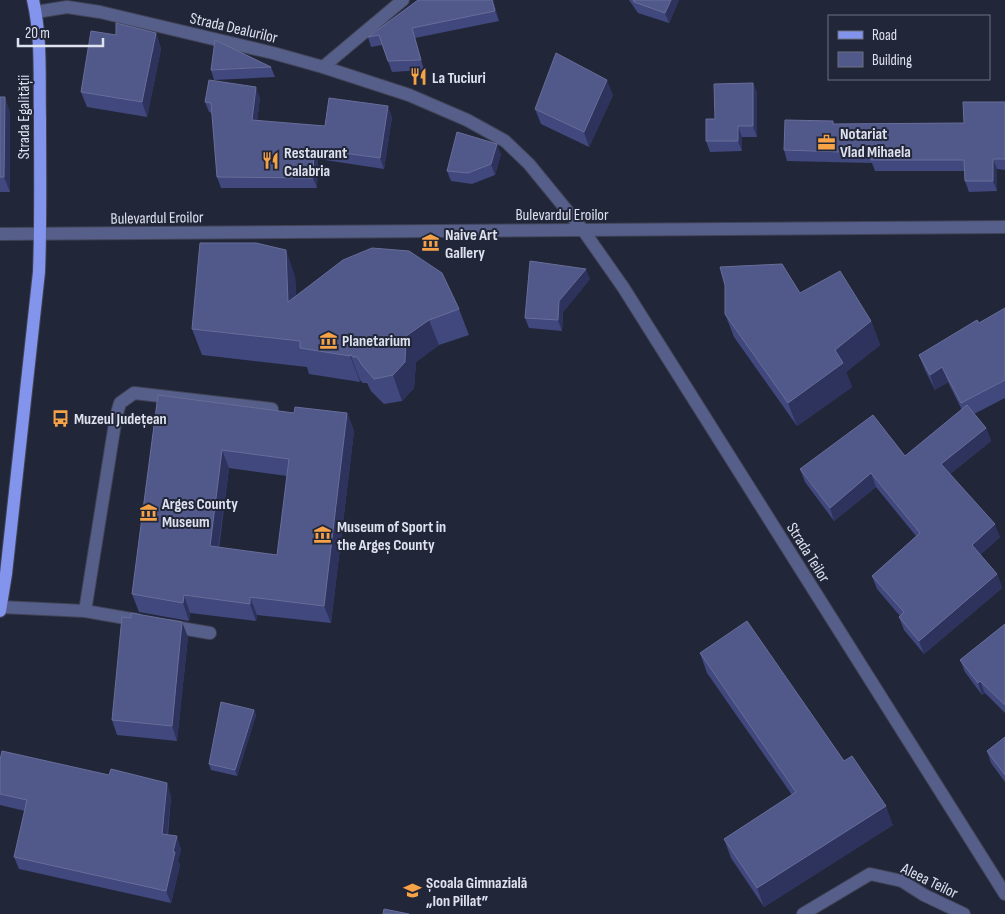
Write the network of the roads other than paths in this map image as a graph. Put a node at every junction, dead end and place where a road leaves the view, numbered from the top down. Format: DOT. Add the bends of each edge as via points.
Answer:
graph roads {
  1 [pos="403,0"];
  2 [pos="34,6"];
  3 [pos="322,66"];
  4 [pos="1005,226"];
  5 [pos="583,230"];
  6 [pos="41,233"];
  7 [pos="0,234"];
  8 [pos="272,409"];
  9 [pos="3,574"];
  10 [pos="0,609"];
  11 [pos="85,611"];
  12 [pos="210,633"];
  13 [pos="1005,894"];
  14 [pos="803,914"];
  15 [pos="964,914"];
  1 -- 3 [label="street"];
  2 -- 3 [label="street, Strada Dealurilor" via="100,12"];
  2 -- 6 [label="main road, Strada Egalității" via="39,50"];
  3 -- 5 [label="street, Strada Dealurilor" via="408,95 467,120 505,141 529,164"];
  4 -- 5 [label="street, Bulevardul Eroilor"];
  5 -- 6 [label="street, Bulevardul Eroilor"];
  5 -- 13 [label="street, Strada Teilor" via="623,288"];
  6 -- 7 [label="street, Bulevardul Eroilor"];
  6 -- 9 [label="main road, Strada Egalității"];
  8 -- 11 [label="street" via="134,393 120,403"];
  9 -- 10 [label="main road, Strada Egalității"];
  10 -- 11 [label="street"];
  11 -- 12 [label="street"];
  14 -- 15 [label="street, Aleea Teilor" via="870,874 902,881"];
}
